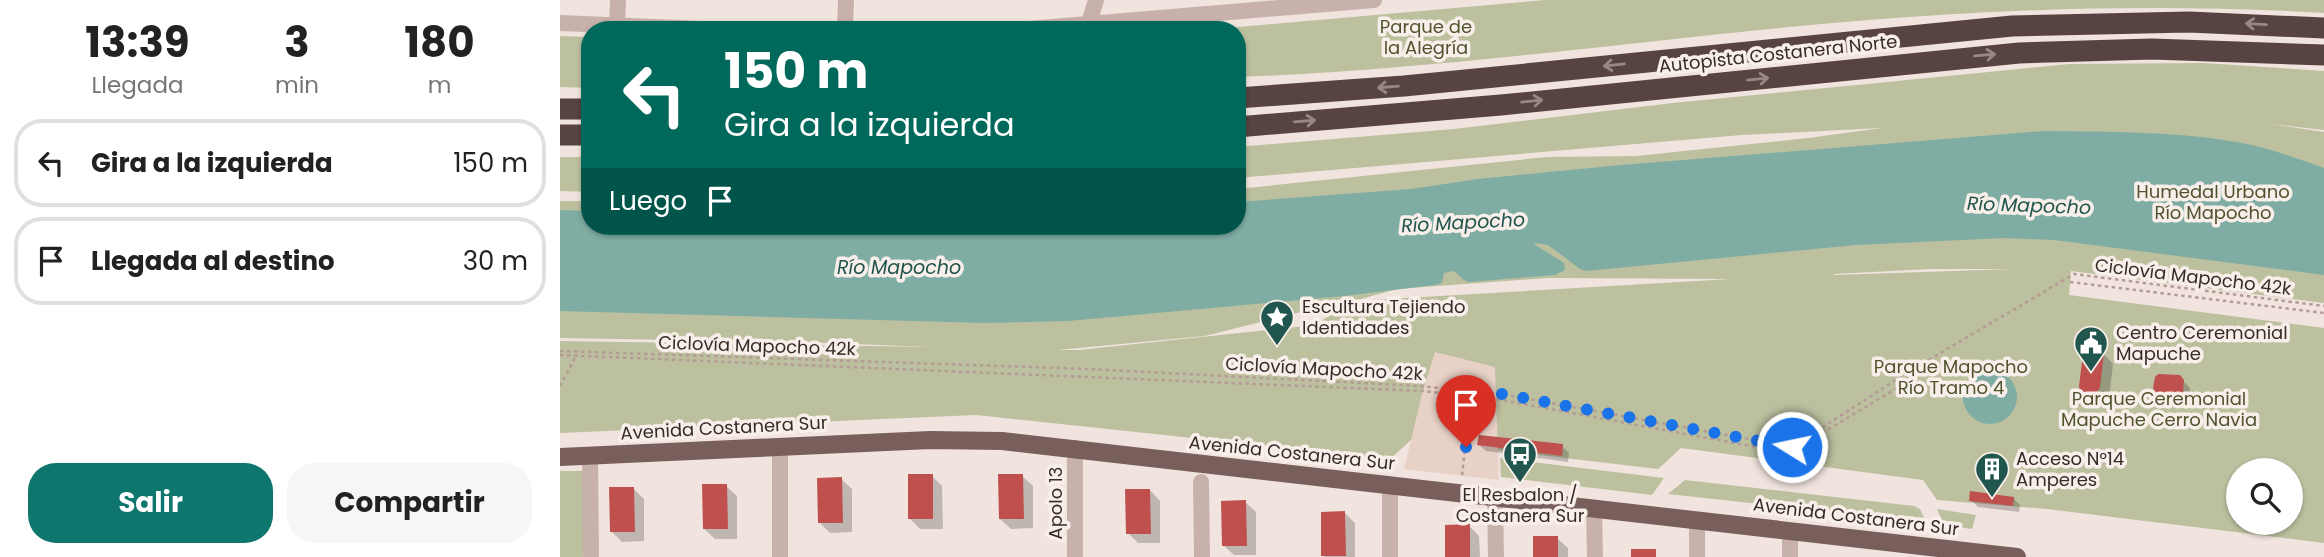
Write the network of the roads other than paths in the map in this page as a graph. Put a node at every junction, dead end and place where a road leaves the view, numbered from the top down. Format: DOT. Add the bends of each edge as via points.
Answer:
graph roads {
  1 [pos="618,0"];
  2 [pos="846,0"];
  3 [pos="1096,0"];
  4 [pos="1374,0"];
  5 [pos="1303,3"];
  6 [pos="1202,7"];
  7 [pos="617,21"];
  8 [pos="845,21"];
  9 [pos="1090,21"];
  10 [pos="1103,21"];
  11 [pos="560,23"];
  12 [pos="581,24"];
  13 [pos="2324,28"];
  14 [pos="2324,55"];
  15 [pos="1246,97"];
  16 [pos="560,109"];
  17 [pos="581,109"];
  18 [pos="1246,126"];
  19 [pos="560,135"];
  20 [pos="581,135"];
  21 [pos="780,447"];
  22 [pos="1075,448"];
  23 [pos="590,456"];
  24 [pos="560,457"];
  25 [pos="1201,482"];
  26 [pos="1390,485"];
  27 [pos="1495,497"];
  28 [pos="1594,508"];
  29 [pos="1698,520"];
  30 [pos="1790,531"];
  31 [pos="1897,550"];
  32 [pos="1996,556"];
  33 [pos="591,557"];
  34 [pos="780,557"];
  35 [pos="1075,557"];
  36 [pos="1202,557"];
  37 [pos="1390,557"];
  38 [pos="1496,557"];
  39 [pos="1595,557"];
  40 [pos="1697,557"];
  41 [pos="1790,557"];
  42 [pos="2017,557"];
  1 -- 7 [label="street"];
  2 -- 8 [label="street"];
  3 -- 9 [label="street"];
  4 -- 5 [label="street"];
  5 -- 6 [label="street"];
  6 -- 10 [label="street"];
  11 -- 12 [label="street"];
  13 -- 15 [label="highway, Autopista Costanera Norte, one-way" via="2189,22 2012,26"];
  18 -- 14 [label="highway, Autopista Costanera Norte, one-way" via="2007,54 2171,49"];
  16 -- 17 [label="highway"];
  19 -- 20 [label="highway"];
  21 -- 22 [label="main road, Avenida Costanera Sur" via="967,440"];
  21 -- 23 [label="main road, Avenida Costanera Sur"];
  21 -- 34 [label="street"];
  22 -- 26 [label="main road, Avenida Costanera Sur"];
  22 -- 35 [label="street, Apolo 13"];
  23 -- 24 [label="main road, Avenida Costanera Sur"];
  23 -- 33 [label="street"];
  25 -- 36 [label="street"];
  26 -- 27 [label="main road, Avenida Costanera Sur"];
  26 -- 37 [label="street"];
  27 -- 28 [label="main road, Avenida Costanera Sur"];
  27 -- 38 [label="street"];
  28 -- 29 [label="main road, Avenida Costanera Sur"];
  28 -- 39 [label="street"];
  29 -- 30 [label="main road, Avenida Costanera Sur"];
  29 -- 40 [label="street"];
  30 -- 31 [label="main road, Avenida Costanera Sur"];
  30 -- 41 [label="street"];
  31 -- 32 [label="main road, Avenida Costanera Sur"];
  32 -- 42 [label="main road, Avenida Costanera Sur"];
}
